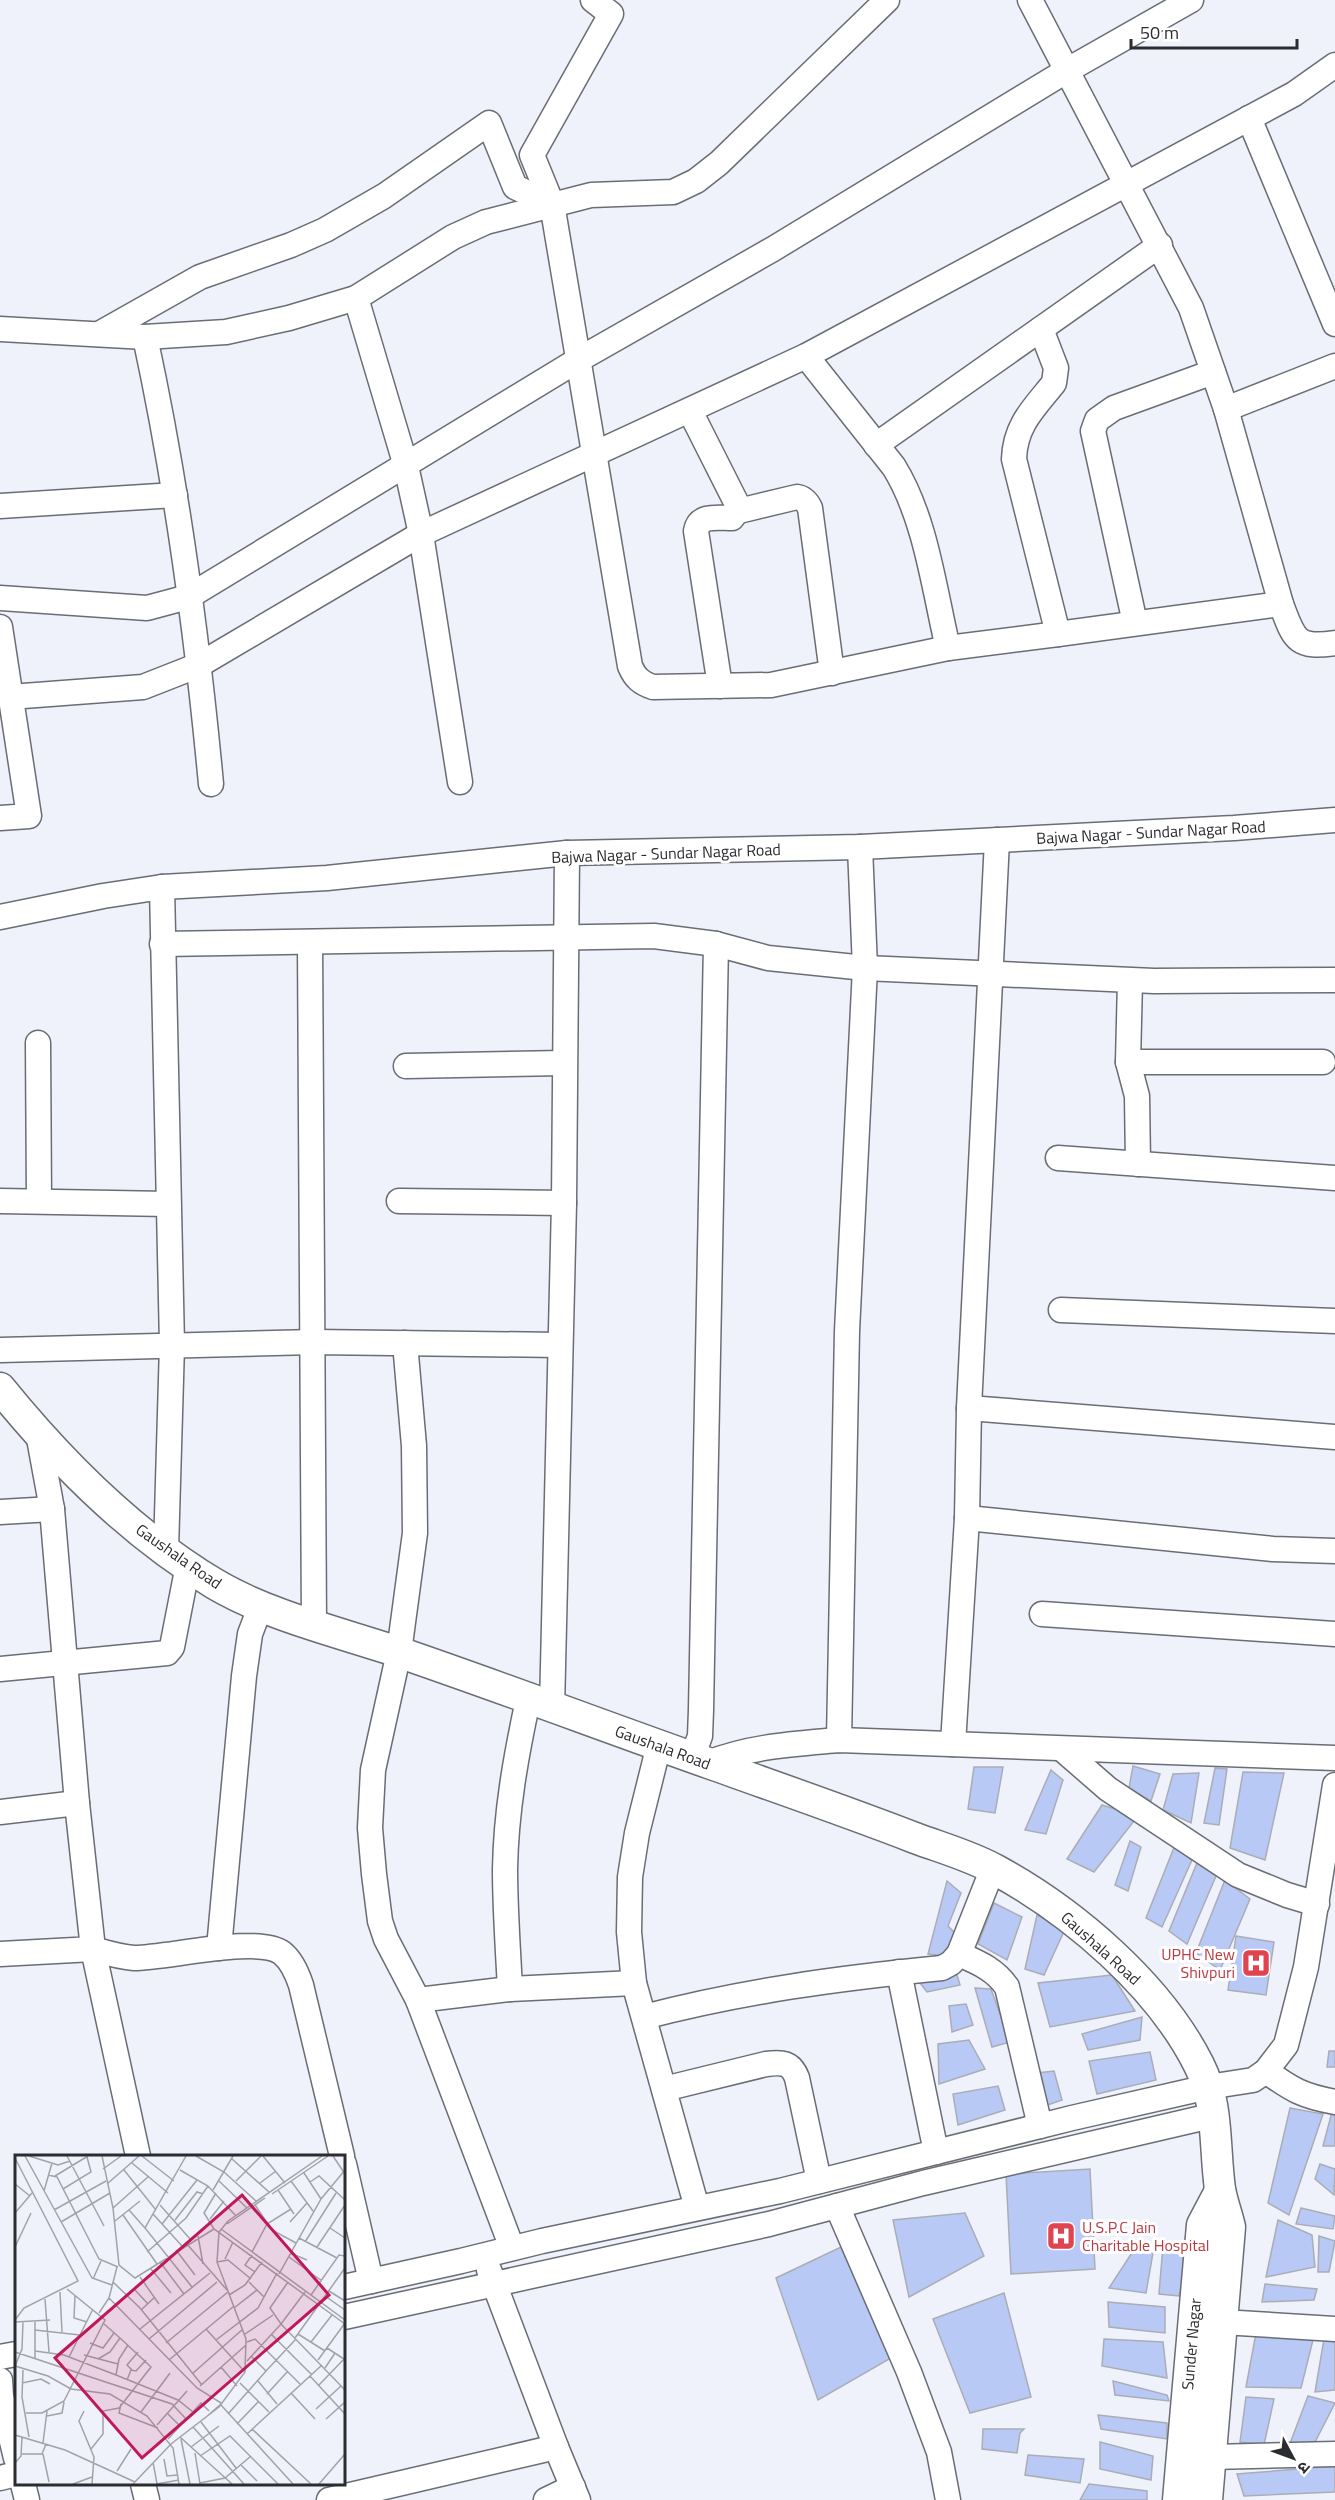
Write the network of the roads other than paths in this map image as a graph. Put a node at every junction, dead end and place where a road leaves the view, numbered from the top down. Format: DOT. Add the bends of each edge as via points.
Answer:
graph roads {
  1 [pos="593,0"];
  2 [pos="887,0"];
  3 [pos="1030,0"];
  4 [pos="1191,0"];
  5 [pos="1066,70"];
  6 [pos="1332,72"];
  7 [pos="1249,117"];
  8 [pos="1128,185"];
  9 [pos="552,204"];
  10 [pos="1160,245"];
  11 [pos="356,298"];
  12 [pos="1335,324"];
  13 [pos="1041,328"];
  14 [pos="0,329"];
  15 [pos="99,334"];
  16 [pos="146,337"];
  17 [pos="806,356"];
  18 [pos="578,360"];
  19 [pos="1335,366"];
  20 [pos="1213,372"];
  21 [pos="1226,409"];
  22 [pos="690,411"];
  23 [pos="876,445"];
  24 [pos="594,454"];
  25 [pos="406,466"];
  26 [pos="175,495"];
  27 [pos="0,506"];
  28 [pos="739,511"];
  29 [pos="421,534"];
  30 [pos="188,597"];
  31 [pos="0,598"];
  32 [pos="1281,604"];
  33 [pos="1135,623"];
  34 [pos="0,627"];
  35 [pos="1058,634"];
  36 [pos="1335,643"];
  37 [pos="948,648"];
  38 [pos="200,665"];
  39 [pos="832,673"];
  40 [pos="720,686"];
  41 [pos="10,697"];
  42 [pos="460,782"];
  43 [pos="211,784"];
  44 [pos="0,818"];
  45 [pos="1335,820"];
  46 [pos="997,840"];
  47 [pos="860,847"];
  48 [pos="567,853"];
  49 [pos="162,887"];
  50 [pos="0,917"];
  51 [pos="566,938"];
  52 [pos="310,942"];
  53 [pos="162,944"];
  54 [pos="716,944"];
  55 [pos="865,968"];
  56 [pos="991,974"];
  57 [pos="1335,980"];
  58 [pos="1130,981"];
  59 [pos="38,1043"];
  60 [pos="1128,1062"];
  61 [pos="1323,1062"];
  62 [pos="563,1063"];
  63 [pos="406,1066"];
  64 [pos="1058,1158"];
  65 [pos="1138,1164"];
  66 [pos="1335,1178"];
  67 [pos="0,1201"];
  68 [pos="39,1201"];
  69 [pos="399,1201"];
  70 [pos="168,1203"];
  71 [pos="564,1203"];
  72 [pos="1061,1310"];
  73 [pos="1335,1321"];
  74 [pos="314,1342"];
  75 [pos="405,1343"];
  76 [pos="172,1345"];
  77 [pos="560,1345"];
  78 [pos="0,1350"];
  79 [pos="0,1388"];
  80 [pos="969,1408"];
  81 [pos="38,1433"];
  82 [pos="1335,1437"];
  83 [pos="52,1509"];
  84 [pos="0,1512"];
  85 [pos="968,1518"];
  86 [pos="1335,1551"];
  87 [pos="177,1557"];
  88 [pos="261,1605"];
  89 [pos="1042,1614"];
  90 [pos="314,1626"];
  91 [pos="1335,1634"];
  92 [pos="399,1652"];
  93 [pos="66,1665"];
  94 [pos="0,1669"];
  95 [pos="540,1704"];
  96 [pos="839,1740"];
  97 [pos="953,1744"];
  98 [pos="659,1745"];
  99 [pos="1062,1749"];
  100 [pos="1335,1758"];
  101 [pos="700,1760"];
  102 [pos="1335,1785"];
  103 [pos="77,1803"];
  104 [pos="0,1812"];
  105 [pos="1333,1821"];
  106 [pos="993,1868"];
  107 [pos="1317,1904"];
  108 [pos="219,1948"];
  109 [pos="93,1949"];
  110 [pos="0,1954"];
  111 [pos="958,1954"];
  112 [pos="899,1972"];
  113 [pos="634,1983"];
  114 [pos="510,1989"];
  115 [pos="418,2000"];
  116 [pos="644,2017"];
  117 [pos="1266,2071"];
  118 [pos="1208,2087"];
  119 [pos="664,2089"];
  120 [pos="1335,2102"];
  121 [pos="1215,2115"];
  122 [pos="1040,2126"];
  123 [pos="936,2152"];
  124 [pos="138,2155"];
  125 [pos="342,2155"];
  126 [pos="345,2168"];
  127 [pos="819,2181"];
  128 [pos="1220,2191"];
  129 [pos="837,2206"];
  130 [pos="697,2208"];
  131 [pos="512,2248"];
  132 [pos="485,2255"];
  133 [pos="371,2281"];
  134 [pos="493,2284"];
  135 [pos="345,2287"];
  136 [pos="345,2317"];
  137 [pos="1222,2322"];
  138 [pos="1335,2329"];
  139 [pos="15,2354"];
  140 [pos="0,2357"];
  141 [pos="4,2391"];
  142 [pos="556,2447"];
  143 [pos="15,2452"];
  144 [pos="1335,2454"];
  145 [pos="1211,2457"];
  146 [pos="15,2474"];
  147 [pos="0,2478"];
  148 [pos="23,2485"];
  149 [pos="143,2485"];
  150 [pos="576,2494"];
  151 [pos="27,2500"];
  152 [pos="147,2500"];
  153 [pos="329,2500"];
  154 [pos="546,2500"];
  155 [pos="948,2500"];
  156 [pos="1178,2500"];
  157 [pos="1207,2500"];
  1 -- 9 [label="street" via="611,14 532,154"];
  2 -- 9 [label="street" via="696,181 673,192 591,195"];
  3 -- 5 [label="street"];
  4 -- 5 [label="street"];
  5 -- 8 [label="street"];
  5 -- 18 [label="street" via="783,243"];
  6 -- 7 [label="street"];
  7 -- 8 [label="street"];
  7 -- 12 [label="street"];
  8 -- 10 [label="street"];
  8 -- 17 [label="street"];
  9 -- 11 [label="street" via="486,222 453,237"];
  9 -- 15 [label="street" via="515,187 489,123 384,196 325,230 200,277"];
  9 -- 18 [label="street"];
  10 -- 13 [label="street"];
  10 -- 20 [label="street" via="1191,308"];
  11 -- 16 [label="street" via="226,332"];
  11 -- 25 [label="street"];
  13 -- 23 [label="street"];
  13 -- 35 [label="street" via="1056,375 1020,426 1014,459"];
  14 -- 15 [label="street"];
  15 -- 16 [label="street"];
  16 -- 26 [label="street"];
  17 -- 22 [label="street"];
  17 -- 23 [label="street"];
  18 -- 24 [label="street"];
  18 -- 25 [label="street"];
  19 -- 21 [label="street"];
  20 -- 21 [label="street"];
  20 -- 33 [label="street" via="1114,408 1097,420 1093,431"];
  21 -- 32 [label="street"];
  22 -- 24 [label="street"];
  22 -- 28 [label="street"];
  23 -- 37 [label="street" via="906,486 915,510"];
  24 -- 29 [label="street"];
  24 -- 40 [label="street" via="634,676 653,687"];
  25 -- 29 [label="street"];
  25 -- 30 [label="street"];
  26 -- 27 [label="street"];
  26 -- 30 [label="street"];
  28 -- 39 [label="street" via="797,497 803,498 810,508"];
  28 -- 40 [label="street" via="732,518 706,519 697,525 696,531"];
  29 -- 38 [label="street"];
  29 -- 42 [label="street"];
  30 -- 31 [label="street" via="147,608"];
  30 -- 38 [label="street"];
  32 -- 33 [label="street"];
  32 -- 36 [label="street" via="1291,631 1306,645"];
  33 -- 35 [label="street"];
  34 -- 41 [label="street"];
  35 -- 37 [label="street"];
  37 -- 39 [label="street"];
  38 -- 41 [label="street" via="143,687"];
  38 -- 43 [label="street"];
  39 -- 40 [label="street" via="771,685"];
  41 -- 44 [label="street" via="29,816"];
  45 -- 46 [label="street, Bajwa Nagar - Sundar Nagar Road"];
  46 -- 47 [label="street, Bajwa Nagar - Sundar Nagar Road"];
  46 -- 56 [label="street"];
  47 -- 48 [label="street, Bajwa Nagar - Sundar Nagar Road"];
  47 -- 55 [label="street"];
  48 -- 49 [label="street, Bajwa Nagar - Sundar Nagar Road" via="327,878"];
  48 -- 51 [label="street"];
  49 -- 50 [label="street, Bajwa Nagar - Sundar Nagar Road"];
  49 -- 53 [label="street"];
  51 -- 52 [label="street"];
  51 -- 54 [label="street" via="654,936"];
  51 -- 62 [label="street"];
  52 -- 53 [label="street"];
  52 -- 74 [label="street"];
  53 -- 70 [label="street"];
  54 -- 55 [label="street" via="768,958"];
  54 -- 101 [label="street"];
  55 -- 56 [label="street"];
  55 -- 96 [label="street" via="847,1331"];
  56 -- 58 [label="street"];
  56 -- 80 [label="street"];
  57 -- 58 [label="street"];
  58 -- 60 [label="street"];
  59 -- 68 [label="street"];
  60 -- 61 [label="street"];
  60 -- 65 [label="street" via="1137,1096"];
  62 -- 63 [label="street"];
  62 -- 71 [label="street"];
  64 -- 65 [label="street"];
  65 -- 66 [label="street"];
  67 -- 68 [label="street"];
  68 -- 70 [label="street"];
  69 -- 71 [label="street"];
  70 -- 76 [label="street"];
  71 -- 77 [label="street"];
  72 -- 73 [label="street"];
  74 -- 75 [label="street"];
  74 -- 76 [label="street"];
  74 -- 90 [label="street"];
  75 -- 77 [label="street"];
  75 -- 92 [label="street" via="414,1446 415,1533"];
  76 -- 78 [label="street"];
  76 -- 87 [label="street"];
  77 -- 95 [label="street"];
  79 -- 81 [label="street, Gaushala Road"];
  80 -- 82 [label="street"];
  80 -- 85 [label="street"];
  81 -- 83 [label="street"];
  81 -- 87 [label="street, Gaushala Road" via="113,1508"];
  83 -- 84 [label="street"];
  83 -- 93 [label="street"];
  85 -- 86 [label="street" via="1273,1549"];
  85 -- 97 [label="street"];
  87 -- 88 [label="street, Gaushala Road" via="217,1585"];
  87 -- 93 [label="street" via="170,1651 158,1656"];
  88 -- 90 [label="street, Gaushala Road"];
  88 -- 108 [label="street" via="250,1634 244,1676"];
  89 -- 91 [label="street"];
  90 -- 92 [label="street, Gaushala Road"];
  92 -- 95 [label="street, Gaushala Road"];
  92 -- 115 [label="street" via="373,1770 370,1828 380,1921 396,1963"];
  93 -- 94 [label="street"];
  93 -- 103 [label="street"];
  95 -- 98 [label="street, Gaushala Road"];
  95 -- 114 [label="street" via="513,1770 508,1815 505,1869"];
  96 -- 97 [label="street"];
  96 -- 101 [label="street" via="769,1746"];
  97 -- 99 [label="street"];
  98 -- 101 [label="street, Gaushala Road"];
  98 -- 113 [label="street" via="630,1876 629,1932"];
  99 -- 100 [label="street"];
  99 -- 107 [label="street" via="1108,1789 1238,1875"];
  101 -- 106 [label="street, Gaushala Road"];
  102 -- 105 [label="street"];
  103 -- 104 [label="street"];
  103 -- 109 [label="street"];
  105 -- 107 [label="street"];
  106 -- 111 [label="street"];
  106 -- 118 [label="street, Gaushala Road" via="1051,1904 1148,1990 1184,2040"];
  107 -- 117 [label="street" via="1286,2045"];
  108 -- 109 [label="street" via="135,1958"];
  108 -- 125 [label="street" via="260,1946 281,1952 294,1967"];
  109 -- 110 [label="street"];
  109 -- 124 [label="street"];
  111 -- 112 [label="street" via="942,1968"];
  111 -- 122 [label="street" via="984,1965 1007,1987"];
  112 -- 116 [label="street" via="723,1997"];
  112 -- 123 [label="street"];
  113 -- 114 [label="street"];
  113 -- 116 [label="street"];
  114 -- 115 [label="street"];
  115 -- 131 [label="street"];
  116 -- 119 [label="street"];
  117 -- 118 [label="street" via="1253,2080"];
  117 -- 120 [label="street" via="1292,2091"];
  118 -- 121 [label="street, Gaushala Road"];
  118 -- 122 [label="street"];
  119 -- 127 [label="street" via="766,2064 788,2064 797,2078"];
  119 -- 130 [label="street"];
  121 -- 128 [label="street, Gaushala Road"];
  121 -- 129 [label="street"];
  122 -- 123 [label="street"];
  123 -- 127 [label="street"];
  126 -- 133 [label="street"];
  127 -- 130 [label="street"];
  128 -- 137 [label="street, Gaushala Road" via="1230,2227"];
  128 -- 156 [label="street, Sunder Nagar" via="1202,2225"];
  129 -- 134 [label="street"];
  129 -- 155 [label="street" via="909,2372 939,2452"];
  130 -- 131 [label="street"];
  131 -- 132 [label="street"];
  132 -- 133 [label="street"];
  132 -- 134 [label="street"];
  133 -- 135 [label="street"];
  134 -- 136 [label="street"];
  134 -- 142 [label="street"];
  137 -- 138 [label="street"];
  137 -- 145 [label="street, Gaushala Road"];
  139 -- 140 [label="street"];
  141 -- 143 [label="street"];
  142 -- 150 [label="street"];
  142 -- 153 [label="street"];
  144 -- 145 [label="street"];
  145 -- 157 [label="street, Gaushala Road"];
  146 -- 147 [label="street"];
  148 -- 151 [label="street"];
  149 -- 152 [label="street"];
  150 -- 154 [label="street"];
}
